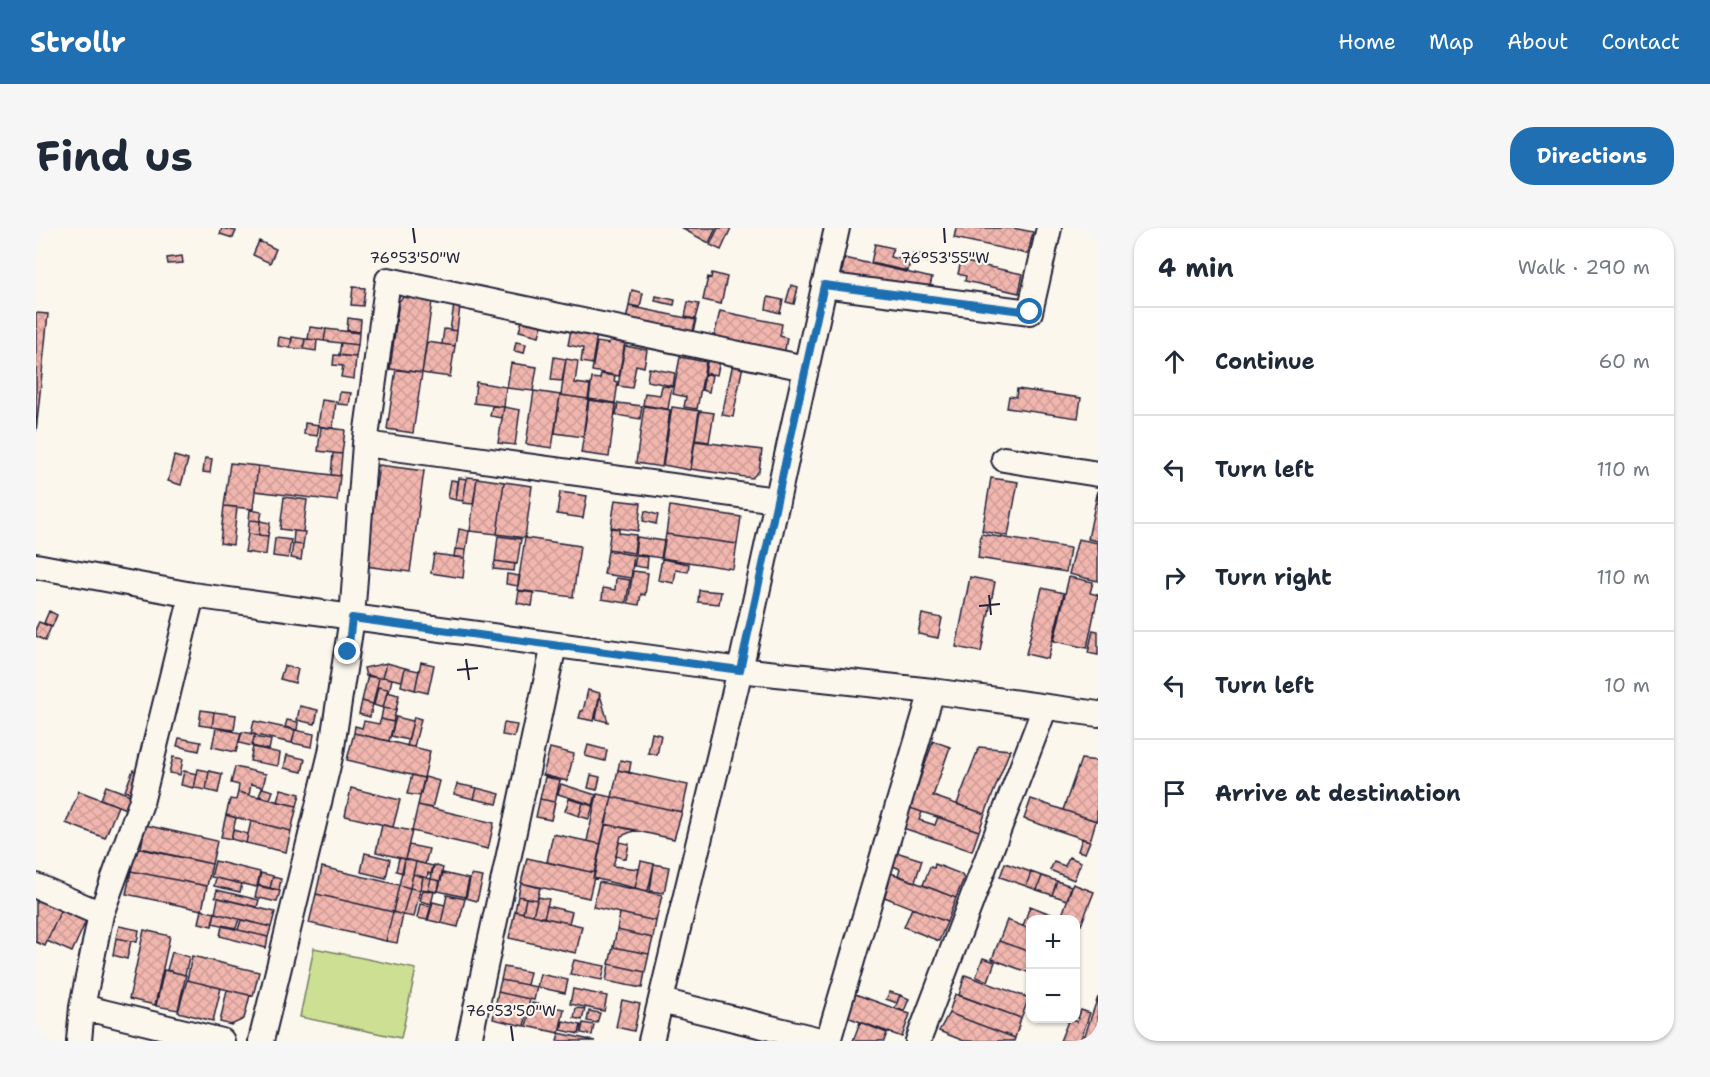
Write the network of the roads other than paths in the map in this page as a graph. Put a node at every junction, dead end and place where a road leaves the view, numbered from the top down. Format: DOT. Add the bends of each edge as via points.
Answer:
graph roads {
  1 [pos="837,228"];
  2 [pos="1049,228"];
  3 [pos="824,285"];
  4 [pos="805,368"];
  5 [pos="365,444"];
  6 [pos="1004,459"];
  7 [pos="1098,474"];
  8 [pos="776,501"];
  9 [pos="36,567"];
  10 [pos="192,596"];
  11 [pos="352,618"];
  12 [pos="554,645"];
  13 [pos="740,670"];
  14 [pos="932,691"];
  15 [pos="1045,707"];
  16 [pos="1098,714"];
  17 [pos="36,886"];
  18 [pos="101,914"];
  19 [pos="661,1001"];
  20 [pos="82,1007"];
  21 [pos="79,1041"];
  22 [pos="222,1041"];
  23 [pos="261,1041"];
  24 [pos="469,1041"];
  25 [pos="651,1041"];
  26 [pos="826,1041"];
  27 [pos="918,1041"];
  1 -- 3 [label="street"];
  2 -- 3 [label="street" via="1030,312"];
  3 -- 4 [label="street"];
  4 -- 5 [label="street" via="388,280"];
  4 -- 8 [label="street"];
  5 -- 8 [label="street"];
  5 -- 11 [label="street"];
  6 -- 7 [label="street"];
  8 -- 13 [label="street"];
  9 -- 10 [label="street"];
  10 -- 11 [label="street"];
  10 -- 18 [label="street" via="141,803"];
  11 -- 12 [label="street"];
  11 -- 23 [label="street" via="331,753"];
  12 -- 13 [label="street"];
  12 -- 24 [label="street"];
  13 -- 14 [label="street"];
  13 -- 19 [label="street"];
  14 -- 15 [label="street"];
  14 -- 26 [label="street"];
  15 -- 16 [label="street"];
  15 -- 27 [label="street"];
  17 -- 18 [label="street"];
  18 -- 20 [label="street"];
  19 -- 25 [label="street"];
  19 -- 26 [label="street"];
  20 -- 21 [label="street"];
  20 -- 22 [label="street"];
}
